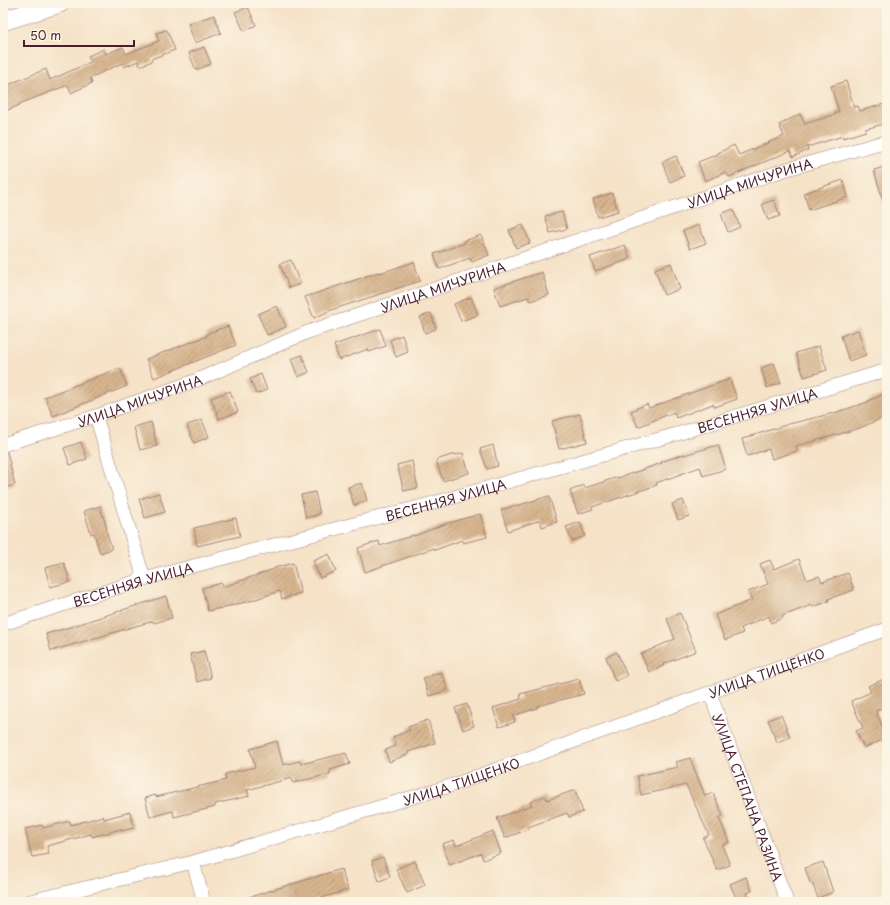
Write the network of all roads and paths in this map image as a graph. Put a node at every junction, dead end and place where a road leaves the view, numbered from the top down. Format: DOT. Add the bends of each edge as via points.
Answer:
graph roads {
  1 [pos="60,3"];
  2 [pos="3,21"];
  3 [pos="887,141"];
  4 [pos="887,370"];
  5 [pos="96,416"];
  6 [pos="3,444"];
  7 [pos="144,579"];
  8 [pos="3,624"];
  9 [pos="887,629"];
  10 [pos="710,692"];
  11 [pos="193,862"];
  12 [pos="26,902"];
  13 [pos="204,902"];
  14 [pos="787,902"];
  1 -- 2 [label="main road"];
  3 -- 5 [label="street, УЛИЦА МИЧУРИНА" via="784,170 316,330 197,380"];
  4 -- 7 [label="street, ВЕСЕННЯЯ УЛИЦА" via="677,434 426,505"];
  5 -- 6 [label="street, УЛИЦА МИЧУРИНА"];
  5 -- 7 [label="street"];
  7 -- 8 [label="street, ВЕСЕННЯЯ УЛИЦА"];
  9 -- 10 [label="street, УЛИЦА ТИЩЕНКО"];
  10 -- 11 [label="street, УЛИЦА ТИЩЕНКО" via="447,787"];
  10 -- 14 [label="street, УЛИЦА СТЕПАНА РАЗИНА"];
  11 -- 12 [label="street, УЛИЦА ТИЩЕНКО"];
  11 -- 13 [label="street"];
}
